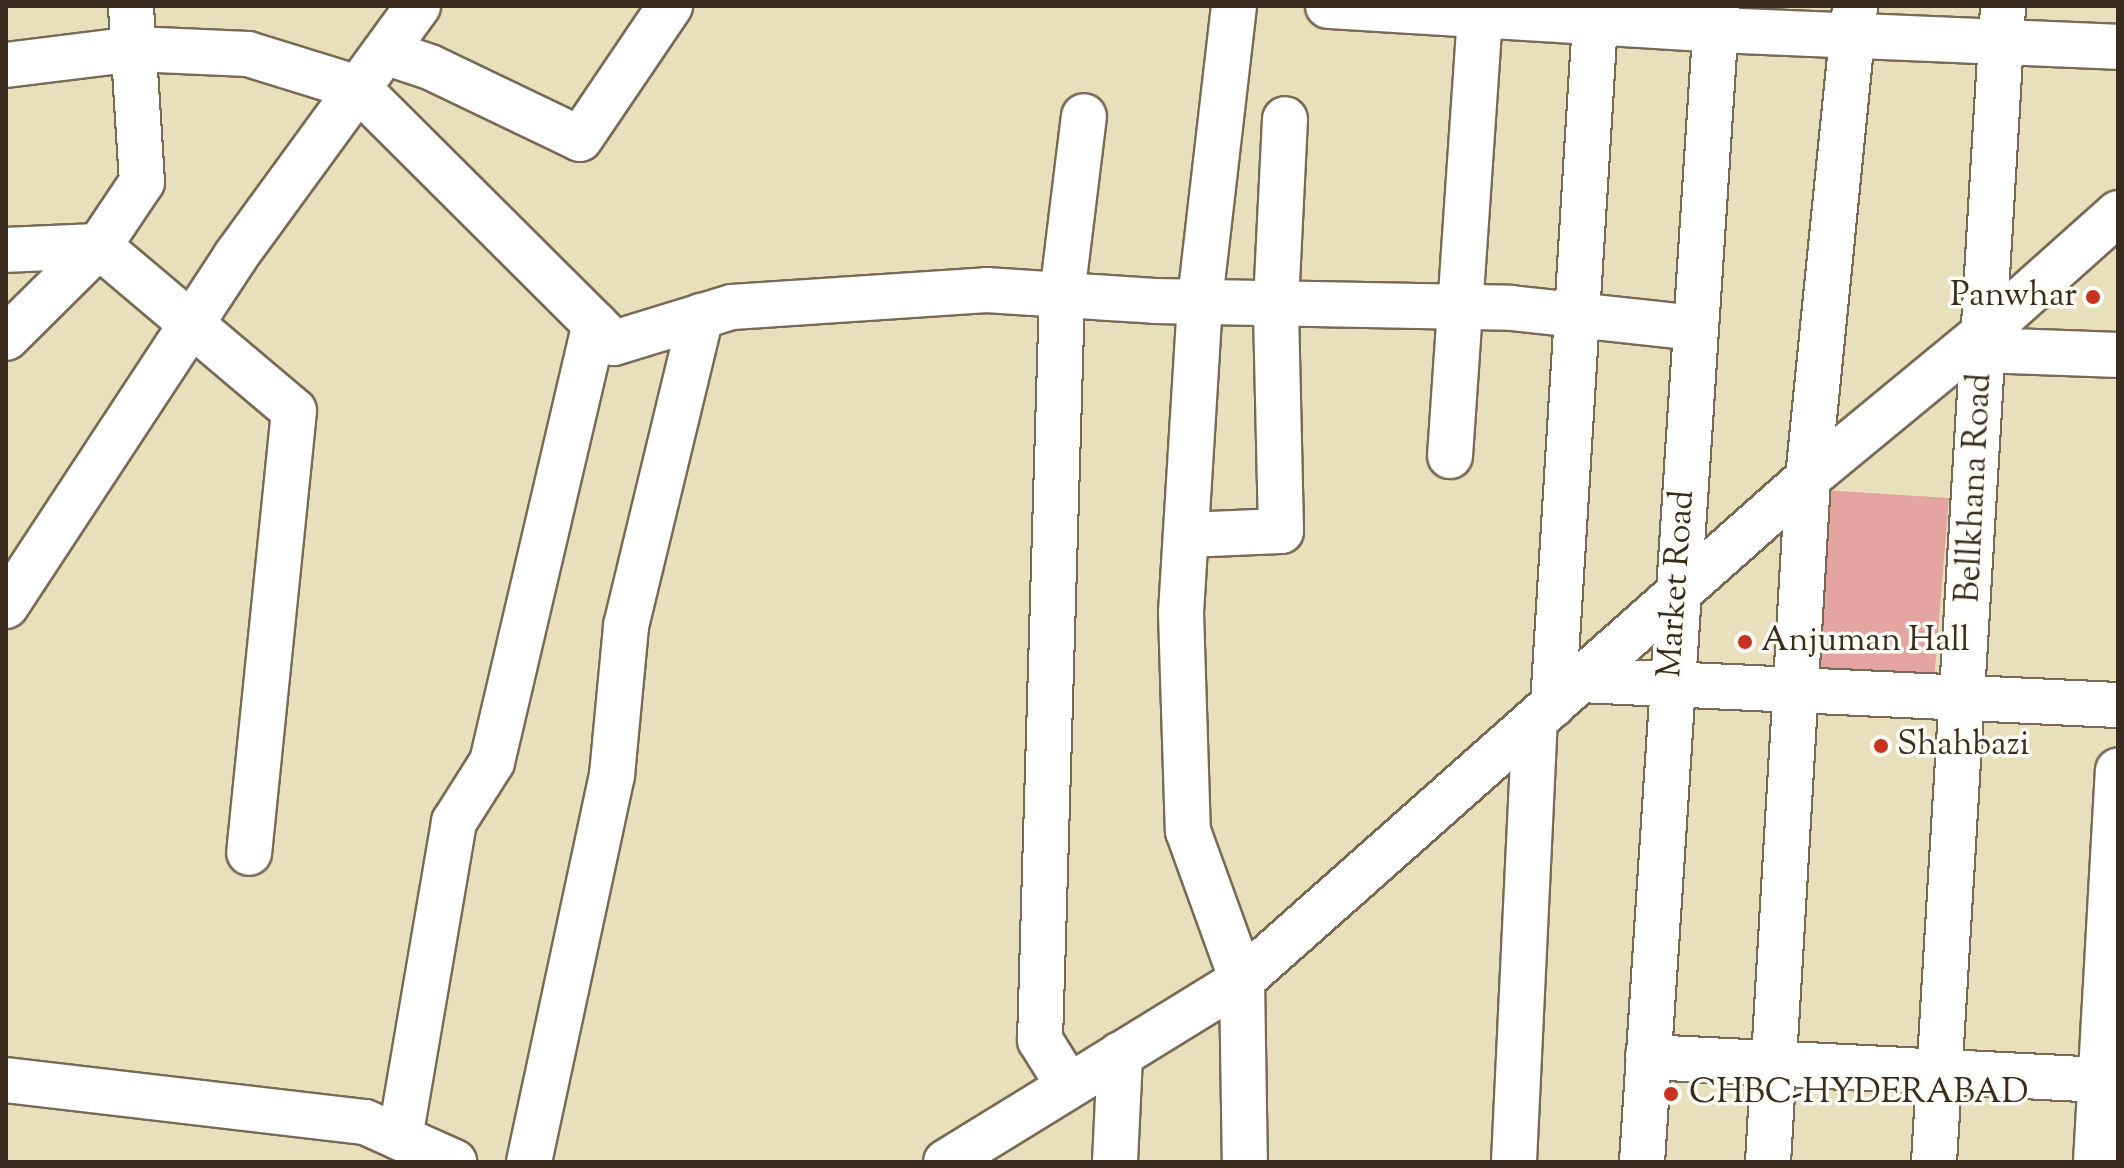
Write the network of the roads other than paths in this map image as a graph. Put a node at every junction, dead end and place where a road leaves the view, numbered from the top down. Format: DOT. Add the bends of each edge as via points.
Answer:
graph roads {
  1 [pos="131,6"];
  2 [pos="418,6"];
  3 [pos="670,6"];
  4 [pos="1234,6"];
  5 [pos="1328,6"];
  6 [pos="1480,15"];
  7 [pos="1716,18"];
  8 [pos="1854,22"];
  9 [pos="1595,23"];
  10 [pos="2002,24"];
  11 [pos="2118,47"];
  12 [pos="134,49"];
  13 [pos="385,52"];
  14 [pos="6,65"];
  15 [pos="358,88"];
  16 [pos="1084,116"];
  17 [pos="1285,119"];
  18 [pos="2118,213"];
  19 [pos="99,246"];
  20 [pos="6,250"];
  21 [pos="1062,295"];
  22 [pos="1200,302"];
  23 [pos="1276,303"];
  24 [pos="1464,307"];
  25 [pos="1579,313"];
  26 [pos="701,316"];
  27 [pos="595,324"];
  28 [pos="1694,328"];
  29 [pos="192,329"];
  30 [pos="6,338"];
  31 [pos="1984,342"];
  32 [pos="2118,355"];
  33 [pos="1450,456"];
  34 [pos="1808,478"];
  35 [pos="1186,535"];
  36 [pos="1675,595"];
  37 [pos="6,606"];
  38 [pos="1670,685"];
  39 [pos="1797,690"];
  40 [pos="1962,698"];
  41 [pos="1556,703"];
  42 [pos="2118,705"];
  43 [pos="2118,771"];
  44 [pos="249,853"];
  45 [pos="1242,980"];
  46 [pos="1120,1054"];
  47 [pos="1648,1057"];
  48 [pos="1771,1063"];
  49 [pos="1939,1072"];
  50 [pos="6,1080"];
  51 [pos="2110,1080"];
  52 [pos="1068,1085"];
  53 [pos="400,1138"];
  54 [pos="960,1157"];
  55 [pos="454,1162"];
  56 [pos="529,1162"];
  57 [pos="1115,1162"];
  58 [pos="1245,1162"];
  59 [pos="1514,1162"];
  60 [pos="1642,1162"];
  61 [pos="1768,1162"];
  62 [pos="1934,1162"];
  63 [pos="2096,1162"];
  1 -- 12 [label="street"];
  2 -- 13 [label="street"];
  3 -- 13 [label="street" via="580,139 430,67"];
  4 -- 22 [label="street"];
  5 -- 6 [label="street"];
  6 -- 9 [label="street"];
  6 -- 24 [label="street"];
  7 -- 8 [label="street"];
  7 -- 9 [label="street"];
  7 -- 28 [label="street, Market Road"];
  8 -- 10 [label="street"];
  8 -- 34 [label="street"];
  9 -- 25 [label="street"];
  10 -- 11 [label="street"];
  10 -- 31 [label="street, Bellkhana Road"];
  12 -- 14 [label="street"];
  12 -- 15 [label="street" via="248,54"];
  12 -- 19 [label="street" via="142,182"];
  13 -- 15 [label="street"];
  15 -- 27 [label="street"];
  15 -- 29 [label="street" via="235,257"];
  16 -- 21 [label="street"];
  17 -- 23 [label="street"];
  18 -- 31 [label="street"];
  19 -- 20 [label="street"];
  19 -- 29 [label="street"];
  19 -- 30 [label="street"];
  21 -- 22 [label="street"];
  21 -- 26 [label="street" via="986,290 732,307"];
  21 -- 52 [label="street" via="1040,1040"];
  22 -- 23 [label="street"];
  22 -- 35 [label="street"];
  23 -- 24 [label="street"];
  23 -- 35 [label="street" via="1281,531"];
  24 -- 25 [label="street"];
  24 -- 33 [label="street"];
  25 -- 28 [label="street"];
  25 -- 41 [label="street"];
  26 -- 27 [label="street" via="614,343"];
  26 -- 56 [label="street" via="626,626 612,775"];
  27 -- 53 [label="street" via="492,762 454,822"];
  28 -- 36 [label="street, Market Road"];
  29 -- 37 [label="street"];
  29 -- 44 [label="street" via="294,411"];
  31 -- 32 [label="street"];
  31 -- 34 [label="street"];
  31 -- 40 [label="street, Bellkhana Road"];
  34 -- 36 [label="street"];
  34 -- 39 [label="street"];
  35 -- 45 [label="street" via="1181,613 1188,831"];
  36 -- 38 [label="street, Market Road"];
  36 -- 41 [label="street"];
  38 -- 39 [label="street"];
  38 -- 41 [label="street"];
  38 -- 47 [label="street, Market Road"];
  39 -- 40 [label="street"];
  39 -- 48 [label="street"];
  40 -- 42 [label="street"];
  40 -- 49 [label="street, Bellkhana Road"];
  41 -- 45 [label="street"];
  41 -- 59 [label="street"];
  43 -- 51 [label="street"];
  45 -- 46 [label="street"];
  45 -- 58 [label="street"];
  46 -- 52 [label="street"];
  46 -- 57 [label="street"];
  47 -- 48 [label="street"];
  47 -- 60 [label="street, Market Road"];
  48 -- 49 [label="street"];
  48 -- 61 [label="street"];
  49 -- 51 [label="street"];
  49 -- 62 [label="street, Bellkhana Road"];
  50 -- 53 [label="street" via="365,1122"];
  51 -- 63 [label="street"];
  52 -- 54 [label="street"];
  53 -- 55 [label="street"];
}
